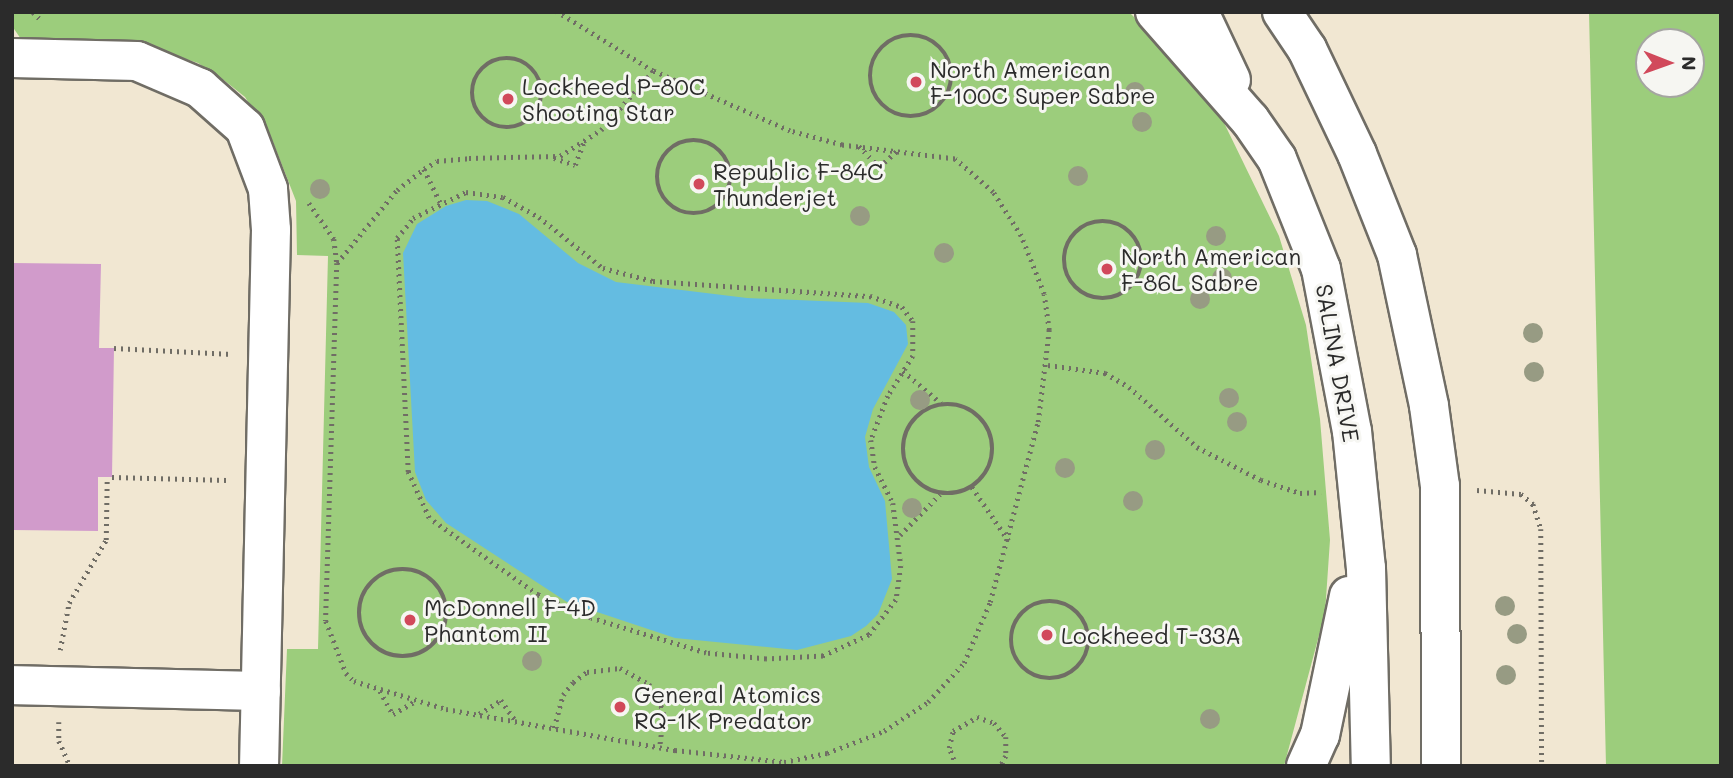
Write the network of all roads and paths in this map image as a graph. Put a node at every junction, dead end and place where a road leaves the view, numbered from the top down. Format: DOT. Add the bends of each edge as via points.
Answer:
graph roads {
  1 [pos="33,12"];
  2 [pos="557,12"];
  3 [pos="1155,12"];
  4 [pos="1199,12"];
  5 [pos="1282,12"];
  6 [pos="47,26"];
  7 [pos="878,53"];
  8 [pos="12,58"];
  9 [pos="480,70"];
  10 [pos="653,71"];
  11 [pos="1251,120"];
  12 [pos="584,142"];
  13 [pos="859,146"];
  14 [pos="897,150"];
  15 [pos="667,151"];
  16 [pos="551,157"];
  17 [pos="424,169"];
  18 [pos="305,197"];
  19 [pos="440,202"];
  20 [pos="1070,239"];
  21 [pos="337,263"];
  22 [pos="114,348"];
  23 [pos="235,354"];
  24 [pos="904,370"];
  25 [pos="942,404"];
  26 [pos="232,480"];
  27 [pos="972,486"];
  28 [pos="940,493"];
  29 [pos="1360,511"];
  30 [pos="899,536"];
  31 [pos="1009,541"];
  32 [pos="368,586"];
  33 [pos="1018,618"];
  34 [pos="12,685"];
  35 [pos="60,686"];
  36 [pos="380,690"];
  37 [pos="261,691"];
  38 [pos="414,702"];
  39 [pos="478,715"];
  40 [pos="515,721"];
  41 [pos="554,728"];
  42 [pos="660,747"];
  43 [pos="784,764"];
  44 [pos="70,766"];
  45 [pos="259,766"];
  46 [pos="956,766"];
  47 [pos="1001,766"];
  48 [pos="1306,766"];
  49 [pos="1371,766"];
  50 [pos="1441,766"];
  1 -- 6 [label="path"];
  2 -- 10 [label="path"];
  3 -- 11 [label="street, SALINA DRIVE"];
  4 -- 11 [label="street"];
  5 -- 50 [label="street" via="1307,49 1357,154 1397,255 1427,394 1440,486"];
  7 -- 7 [label="path" via="886,43 910,35 934,43 944,52 952,75 943,102 919,117 891,113 873,91 870,77"];
  8 -- 37 [label="street" via="137,61 200,88 245,128 268,189 271,230"];
  9 -- 9 [label="path" via="501,58 525,63 540,82 542,94 535,115 506,129 486,122 473,104 471,92"];
  10 -- 12 [label="path" via="601,130"];
  10 -- 13 [label="path" via="790,131"];
  11 -- 29 [label="street, SALINA DRIVE" via="1277,159 1321,269 1352,431"];
  12 -- 16 [label="path"];
  12 -- 16 [label="path" via="575,165"];
  13 -- 14 [label="path"];
  13 -- 14 [label="path" via="879,167"];
  14 -- 31 [label="path" via="955,159 993,192 1021,236 1044,294 1048,365"];
  15 -- 15 [label="path" via="690,139 715,146 730,166 732,180 723,201 692,215 671,206 658,187 657,175"];
  16 -- 17 [label="path" via="437,161"];
  17 -- 19 [label="path"];
  17 -- 21 [label="path" via="397,190"];
  18 -- 21 [label="path" via="334,239"];
  19 -- 24 [label="path" via="466,192 503,197 539,217 603,268 653,281 887,300 913,321 916,341"];
  19 -- 30 [label="path" via="413,218 397,239 408,472 429,518 472,552 538,595 591,618 706,653 766,659 823,656 869,635 896,600"];
  20 -- 20 [label="path" via="1089,223 1113,222 1125,228 1140,247 1142,259 1134,284 1112,299 1084,296 1066,276 1063,262"];
  21 -- 36 [label="path" via="326,621 346,673 354,681"];
  22 -- 23 [label="path"];
  24 -- 25 [label="path"];
  24 -- 30 [label="path" via="871,440 875,467 892,503"];
  25 -- 27 [label="path" via="972,411 991,435 990,465"];
  25 -- 28 [label="path" via="914,418 903,447 910,474 919,484"];
  26 -- 35 [label="path" via="110,477 106,540 63,620"];
  27 -- 28 [label="path"];
  27 -- 31 [label="path"];
  28 -- 30 [label="path"];
  29 -- 48 [label="street" via="1345,629 1320,735"];
  29 -- 49 [label="street, SALINA DRIVE"];
  31 -- 43 [label="path" via="964,663 928,702 884,731"];
  32 -- 32 [label="path" via="378,576 404,568 430,577 445,600 447,613 436,642 410,656 381,650 362,627 359,612"];
  33 -- 33 [label="path" via="1048,601 1072,608 1087,626 1090,638 1082,664 1059,678 1032,675 1014,656 1011,642"];
  34 -- 35 [label="street"];
  35 -- 37 [label="street"];
  35 -- 44 [label="path" via="59,741"];
  36 -- 38 [label="path"];
  36 -- 38 [label="path" via="393,713"];
  37 -- 45 [label="street"];
  38 -- 39 [label="path"];
  39 -- 40 [label="path"];
  39 -- 40 [label="path" via="501,700"];
  40 -- 41 [label="path"];
  41 -- 42 [label="path"];
  41 -- 42 [label="path" via="563,695 573,682 587,672 621,668 649,684 659,699 663,714"];
  42 -- 43 [label="path"];
  46 -- 47 [label="path" via="949,748 953,731 977,717 994,723 1006,737"];
}
